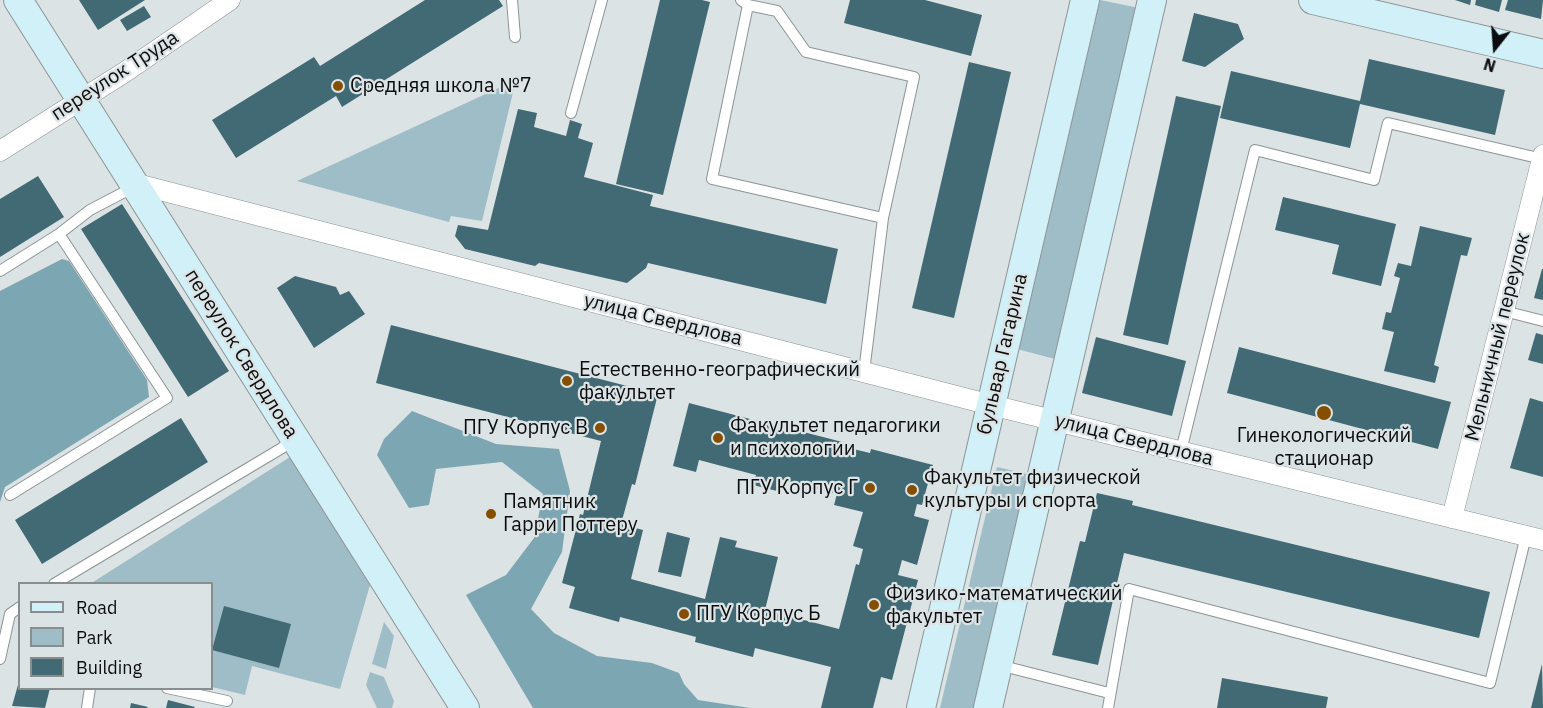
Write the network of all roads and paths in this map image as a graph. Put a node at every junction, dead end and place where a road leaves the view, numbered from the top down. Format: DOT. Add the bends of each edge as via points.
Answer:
graph roads {
  1 [pos="18,0"];
  2 [pos="230,0"];
  3 [pos="512,0"];
  4 [pos="602,0"];
  5 [pos="1085,0"];
  6 [pos="1152,0"];
  7 [pos="1312,0"];
  8 [pos="745,3"];
  9 [pos="515,37"];
  10 [pos="1543,54"];
  11 [pos="81,100"];
  12 [pos="571,113"];
  13 [pos="0,151"];
  14 [pos="1543,157"];
  15 [pos="134,184"];
  16 [pos="1536,212"];
  17 [pos="883,218"];
  18 [pos="59,234"];
  19 [pos="0,271"];
  20 [pos="1504,311"];
  21 [pos="1543,321"];
  22 [pos="864,372"];
  23 [pos="991,405"];
  24 [pos="1055,420"];
  25 [pos="293,437"];
  26 [pos="1181,452"];
  27 [pos="10,495"];
  28 [pos="1452,518"];
  29 [pos="1534,538"];
  30 [pos="57,582"];
  31 [pos="18,608"];
  32 [pos="0,659"];
  33 [pos="998,664"];
  34 [pos="90,690"];
  35 [pos="175,690"];
  36 [pos="1109,693"];
  37 [pos="227,701"];
  38 [pos="87,708"];
  39 [pos="465,708"];
  40 [pos="921,708"];
  41 [pos="988,708"];
  42 [pos="1108,708"];
  1 -- 11 [label="street, переулок Свердлова"];
  2 -- 11 [label="street, переулок Труда"];
  3 -- 9 [label="lane"];
  4 -- 12 [label="lane"];
  5 -- 23 [label="street, бульвар Гагарина"];
  6 -- 24 [label="street"];
  7 -- 10 [label="street"];
  8 -- 17 [label="lane" via="777,11 806,52 914,77"];
  8 -- 17 [label="lane" via="712,179"];
  11 -- 13 [label="street, переулок Труда"];
  11 -- 15 [label="street, переулок Свердлова"];
  14 -- 16 [label="street, Мельничный переулок"];
  14 -- 26 [label="lane" via="1388,123 1374,180 1255,150"];
  15 -- 18 [label="lane"];
  15 -- 22 [label="street, улица Свердлова"];
  15 -- 25 [label="street, переулок Свердлова"];
  16 -- 20 [label="street, Мельничный переулок"];
  17 -- 22 [label="lane"];
  18 -- 19 [label="lane"];
  18 -- 27 [label="lane" via="167,398"];
  20 -- 21 [label="lane"];
  20 -- 28 [label="street, Мельничный переулок"];
  22 -- 23 [label="street, улица Свердлова"];
  23 -- 24 [label="street, улица Свердлова"];
  23 -- 40 [label="street, бульвар Гагарина"];
  24 -- 26 [label="street, улица Свердлова"];
  24 -- 33 [label="street"];
  25 -- 30 [label="lane" via="282,448"];
  25 -- 39 [label="street, переулок Свердлова"];
  26 -- 28 [label="street, улица Свердлова"];
  28 -- 29 [label="street, улица Свердлова"];
  29 -- 36 [label="lane" via="1490,683 1129,589"];
  31 -- 32 [label="lane" via="10,614"];
  33 -- 36 [label="lane"];
  33 -- 41 [label="street"];
  34 -- 38 [label="lane"];
  35 -- 37 [label="lane"];
  36 -- 42 [label="lane"];
}
